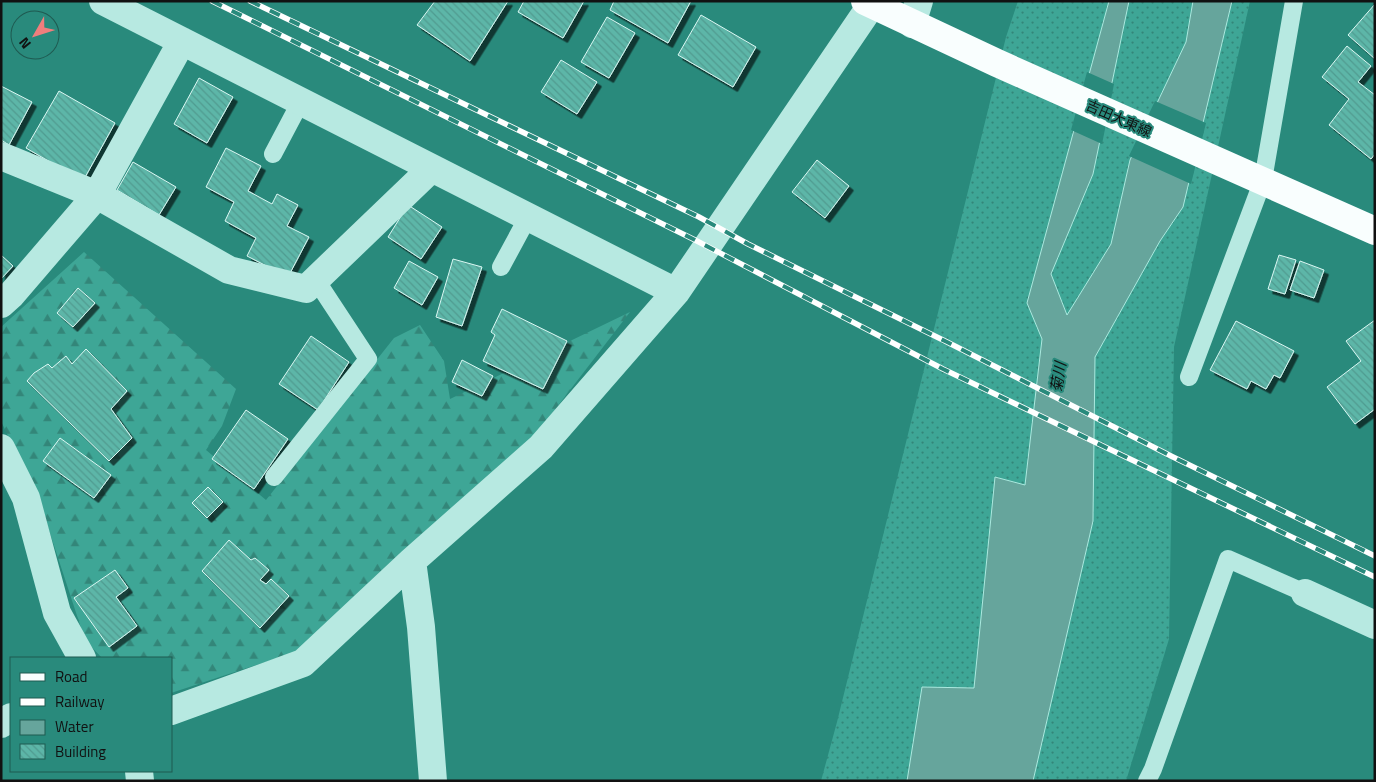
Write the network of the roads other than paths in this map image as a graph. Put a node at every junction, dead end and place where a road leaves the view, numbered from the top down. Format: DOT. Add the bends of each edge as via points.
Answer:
graph roads {
  1 [pos="103,1"];
  2 [pos="1294,1"];
  3 [pos="869,3"];
  4 [pos="915,13"];
  5 [pos="182,41"];
  6 [pos="301,101"];
  7 [pos="273,154"];
  8 [pos="1,156"];
  9 [pos="432,168"];
  10 [pos="1255,178"];
  11 [pos="97,195"];
  12 [pos="528,217"];
  13 [pos="1375,232"];
  14 [pos="501,267"];
  15 [pos="316,280"];
  16 [pos="676,292"];
  17 [pos="1,304"];
  18 [pos="1189,377"];
  19 [pos="4,459"];
  20 [pos="274,477"];
  21 [pos="412,561"];
  22 [pos="1305,593"];
  23 [pos="1375,625"];
  24 [pos="81,657"];
  25 [pos="172,711"];
  26 [pos="433,781"];
  27 [pos="1147,781"];
  1 -- 5 [label="street"];
  2 -- 10 [label="lane"];
  3 -- 4 [label="main road, 吉田大東線"];
  3 -- 16 [label="street"];
  4 -- 10 [label="main road, 吉田大東線" via="997,63"];
  5 -- 6 [label="street"];
  5 -- 11 [label="street"];
  6 -- 7 [label="lane"];
  6 -- 9 [label="street"];
  8 -- 11 [label="street"];
  9 -- 12 [label="street"];
  9 -- 15 [label="street"];
  10 -- 13 [label="main road, 吉田大東線"];
  10 -- 18 [label="lane"];
  11 -- 15 [label="street" via="229,270 306,289"];
  11 -- 17 [label="street"];
  12 -- 14 [label="lane"];
  12 -- 16 [label="street"];
  15 -- 20 [label="lane" via="368,359"];
  16 -- 21 [label="street" via="541,447"];
  19 -- 24 [label="street" via="26,498 58,613"];
  21 -- 25 [label="street" via="303,663"];
  21 -- 26 [label="street" via="421,627"];
  22 -- 23 [label="street"];
  22 -- 27 [label="lane" via="1228,559"];
}
